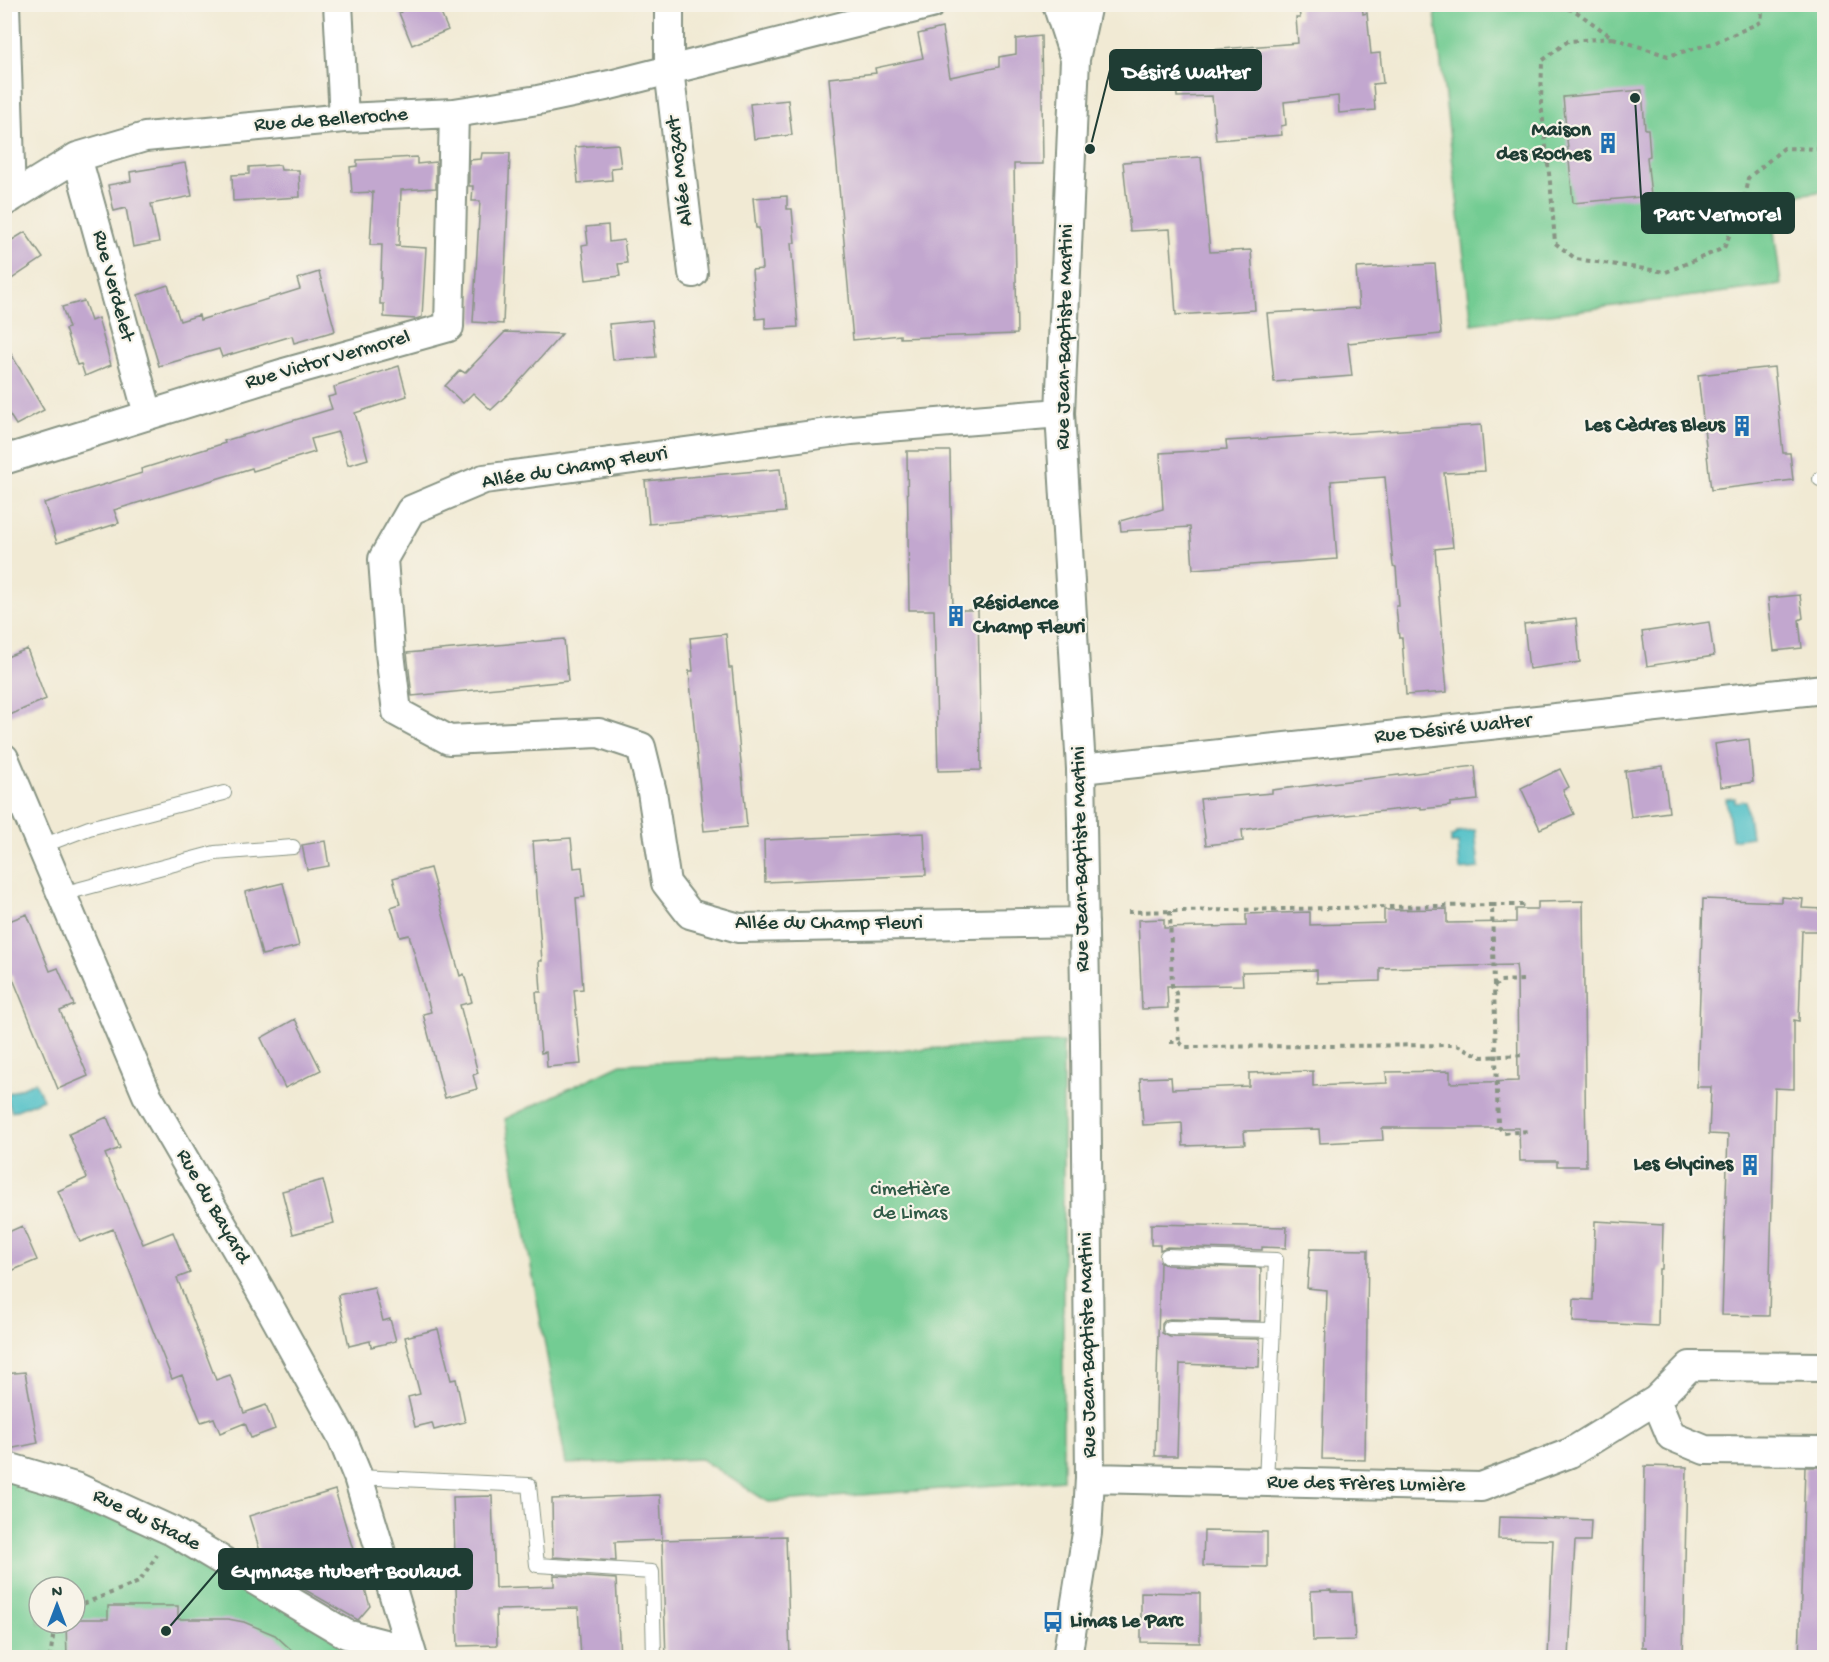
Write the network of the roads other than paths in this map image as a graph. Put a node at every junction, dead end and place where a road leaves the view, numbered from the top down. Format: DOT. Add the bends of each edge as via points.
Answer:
graph roads {
  1 [pos="5,4"];
  2 [pos="338,4"];
  3 [pos="669,4"];
  4 [pos="931,4"];
  5 [pos="1057,4"];
  6 [pos="1087,4"];
  7 [pos="1075,59"];
  8 [pos="669,69"];
  9 [pos="454,113"];
  10 [pos="344,118"];
  11 [pos="77,157"];
  12 [pos="8,200"];
  13 [pos="693,273"];
  14 [pos="1060,413"];
  15 [pos="148,414"];
  16 [pos="4,454"];
  17 [pos="1824,689"];
  18 [pos="4,758"];
  19 [pos="1081,769"];
  20 [pos="225,793"];
  21 [pos="42,846"];
  22 [pos="293,847"];
  23 [pos="62,894"];
  24 [pos="1084,922"];
  25 [pos="1167,1256"];
  26 [pos="1170,1328"];
  27 [pos="1273,1330"];
  28 [pos="1824,1367"];
  29 [pos="1656,1400"];
  30 [pos="1824,1451"];
  31 [pos="4,1466"];
  32 [pos="358,1477"];
  33 [pos="1090,1478"];
  34 [pos="1266,1482"];
  35 [pos="412,1654"];
  36 [pos="654,1658"];
  37 [pos="1067,1658"];
  1 -- 12 [label="street"];
  2 -- 10 [label="street"];
  3 -- 8 [label="street, Allée Mozart"];
  4 -- 8 [label="street, Rue de Belleroche"];
  5 -- 7 [label="street, Rue Jean-Baptiste Martini"];
  6 -- 7 [label="street, Rue Jean-Baptiste Martini"];
  7 -- 14 [label="street, Rue Jean-Baptiste Martini"];
  8 -- 9 [label="street, Rue de Belleroche" via="538,100"];
  8 -- 13 [label="street, Allée Mozart"];
  9 -- 10 [label="street, Rue de Belleroche"];
  9 -- 15 [label="street, Rue Victor Vermorel" via="449,327"];
  10 -- 11 [label="street, Rue de Belleroche" via="145,137"];
  11 -- 12 [label="street, Rue de Belleroche"];
  11 -- 15 [label="street, Rue Verdelet"];
  14 -- 19 [label="street, Rue Jean-Baptiste Martini"];
  14 -- 24 [label="street, Allée du Champ Fleuri" via="851,430 484,479 411,510 383,559 397,712 449,740 599,733 641,747 666,883 690,914 739,928"];
  15 -- 16 [label="street, Rue Victor Vermorel" via="8,459"];
  17 -- 19 [label="street, Rue Désiré Walter"];
  18 -- 21 [label="street, Rue du Bayard"];
  19 -- 24 [label="street, Rue Jean-Baptiste Martini"];
  20 -- 21 [label="lane" via="89,828"];
  21 -- 23 [label="street, Rue du Bayard"];
  22 -- 23 [label="lane" via="215,853"];
  23 -- 32 [label="street, Rue du Bayard" via="147,1095 342,1438"];
  24 -- 33 [label="street, Rue Jean-Baptiste Martini"];
  25 -- 27 [label="lane" via="1276,1260"];
  26 -- 27 [label="lane"];
  27 -- 34 [label="lane"];
  28 -- 29 [label="street, Rue des Frères Lumière" via="1690,1366"];
  29 -- 30 [label="street" via="1671,1436 1705,1450"];
  29 -- 34 [label="street, Rue des Frères Lumière" via="1570,1453 1481,1487"];
  31 -- 35 [label="street, Rue du Stade" via="78,1488 172,1531 346,1634"];
  32 -- 35 [label="street, Rue du Bayard"];
  32 -- 36 [label="lane" via="530,1485 537,1565 652,1572"];
  33 -- 34 [label="street, Rue des Frères Lumière"];
  33 -- 37 [label="street, Rue Jean-Baptiste Martini" via="1087,1533"];
}
